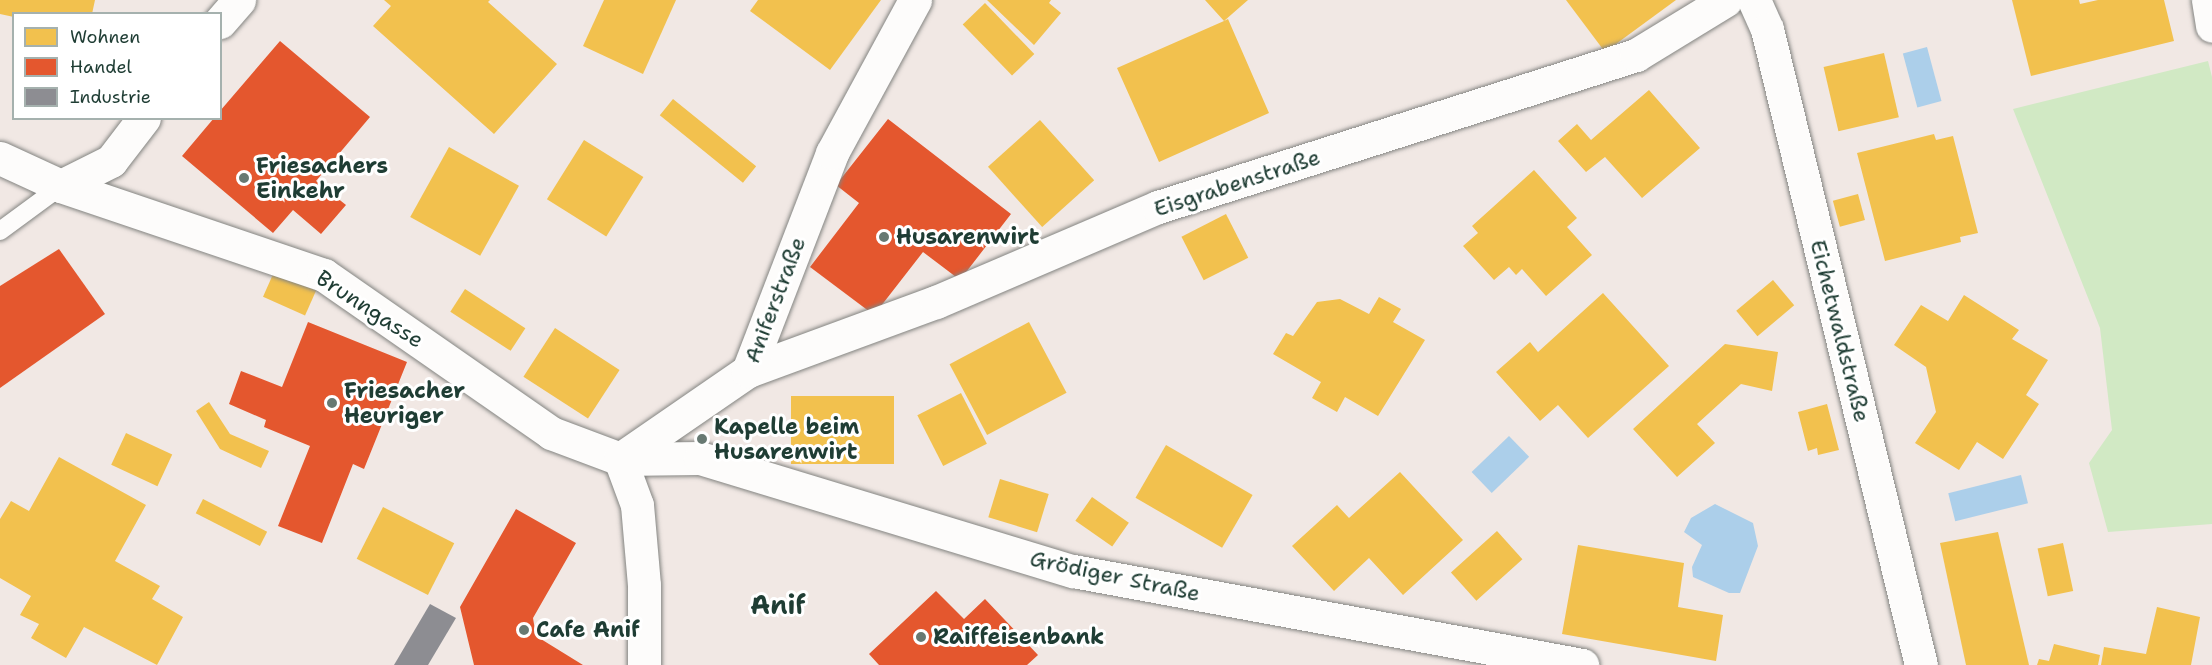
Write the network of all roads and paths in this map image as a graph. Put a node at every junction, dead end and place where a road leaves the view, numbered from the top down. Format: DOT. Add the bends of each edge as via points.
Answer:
graph roads {
  1 [pos="239,0"];
  2 [pos="915,0"];
  3 [pos="1726,0"];
  4 [pos="1754,0"];
  5 [pos="2208,0"];
  6 [pos="222,20"];
  7 [pos="2212,26"];
  8 [pos="142,120"];
  9 [pos="0,159"];
  10 [pos="61,186"];
  11 [pos="0,231"];
  12 [pos="748,371"];
  13 [pos="620,459"];
  14 [pos="644,665"];
  15 [pos="1582,665"];
  16 [pos="1921,665"];
  1 -- 6 [label="street"];
  2 -- 12 [label="street, Aniferstraße" via="832,153"];
  3 -- 12 [label="street, Eisgrabenstraße" via="1636,55 1158,207 936,302"];
  4 -- 16 [label="street, Eichetwaldstraße" via="1767,29"];
  5 -- 7 [label="street"];
  8 -- 10 [label="street" via="111,161"];
  9 -- 10 [label="street, Brunngasse"];
  10 -- 11 [label="lane"];
  10 -- 13 [label="street, Brunngasse" via="324,274 551,433"];
  12 -- 13 [label="street, Aniferstraße"];
  13 -- 14 [label="street" via="637,506 644,585"];
  13 -- 15 [label="street, Grödiger Straße" via="700,459 1073,571"];
}
